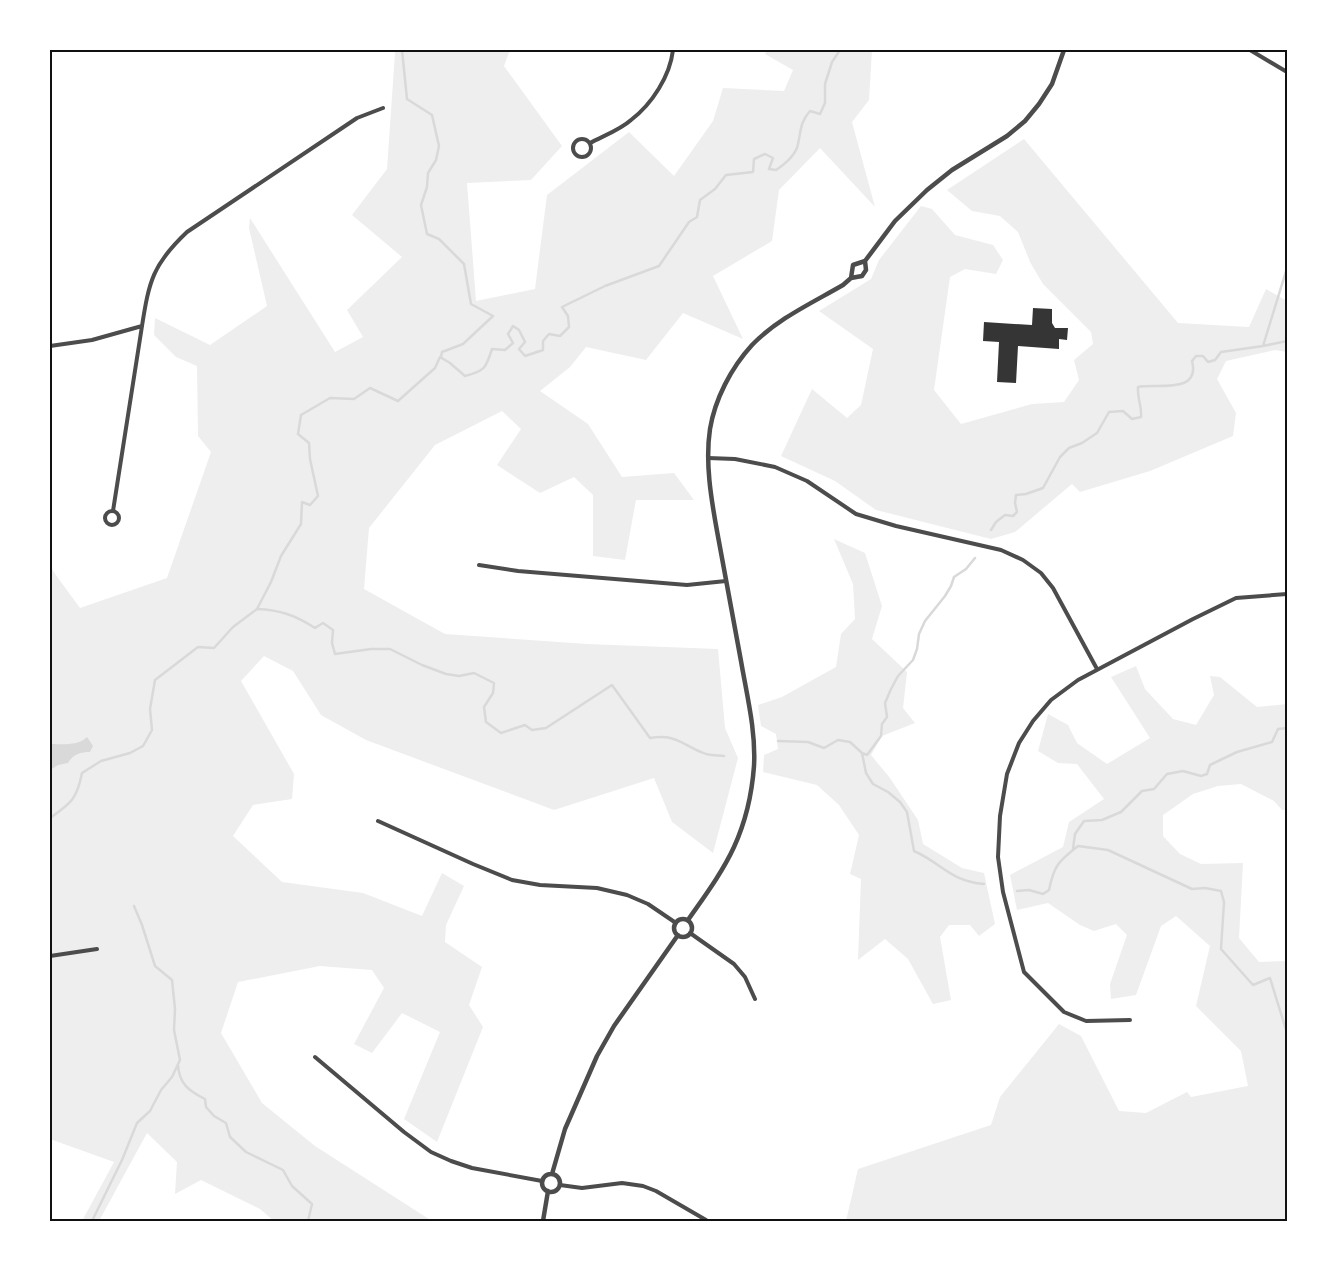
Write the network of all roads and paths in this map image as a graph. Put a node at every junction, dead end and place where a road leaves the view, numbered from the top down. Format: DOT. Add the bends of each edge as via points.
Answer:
graph roads {
  1 [pos="673,50"];
  2 [pos="1064,50"];
  3 [pos="1250,50"];
  4 [pos="1287,72"];
  5 [pos="383,108"];
  6 [pos="590,143"];
  7 [pos="865,261"];
  8 [pos="851,278"];
  9 [pos="142,326"];
  10 [pos="50,346"];
  11 [pos="708,458"];
  12 [pos="114,511"];
  13 [pos="479,564"];
  14 [pos="726,581"];
  15 [pos="1287,594"];
  16 [pos="1097,668"];
  17 [pos="378,821"];
  18 [pos="688,920"];
  19 [pos="676,923"];
  20 [pos="690,933"];
  21 [pos="678,935"];
  22 [pos="97,949"];
  23 [pos="50,956"];
  24 [pos="755,998"];
  25 [pos="1130,1020"];
  26 [pos="315,1057"];
  27 [pos="552,1174"];
  28 [pos="542,1181"];
  29 [pos="560,1184"];
  30 [pos="548,1191"];
  31 [pos="706,1220"];
  32 [pos="543,1221"];
  1 -- 6 [label="street" via="672,60 651,100 631,121"];
  2 -- 7 [label="street" via="1052,84 1025,122 927,190 895,221"];
  3 -- 4 [label="street"];
  5 -- 9 [label="street" via="357,118 187,232 160,262 152,278"];
  6 -- 6 [label="street" via="585,140 576,142 573,147 575,153 580,157 588,155"];
  7 -- 8 [label="street" via="853,265"];
  7 -- 8 [label="street" via="865,273"];
  8 -- 11 [label="street" via="785,318 751,346 717,402 710,429"];
  9 -- 10 [label="street" via="92,340"];
  9 -- 12 [label="street"];
  11 -- 14 [label="street" via="711,498"];
  11 -- 16 [label="street" via="775,467 807,481 856,514 1001,550 1023,560 1041,573 1053,588"];
  13 -- 14 [label="street" via="687,585"];
  14 -- 18 [label="street" via="752,721 754,767 747,809 735,846"];
  15 -- 16 [label="street" via="1236,598"];
  16 -- 25 [label="street" via="1051,700 1019,743 1007,774 998,857 1003,892 1024,972 1064,1012 1086,1021"];
  17 -- 19 [label="street" via="512,880 597,888 627,895 648,904"];
  18 -- 19 [label="street" via="681,919"];
  18 -- 20 [label="street" via="692,926"];
  19 -- 21 [label="street" via="674,928"];
  20 -- 21 [label="street" via="684,937"];
  20 -- 24 [label="street" via="734,964 745,977"];
  21 -- 27 [label="street" via="614,1026 597,1056 565,1129"];
  22 -- 23 [label="street"];
  26 -- 28 [label="street" via="431,1152 472,1168"];
  27 -- 28 [label="street"];
  27 -- 29 [label="street" via="557,1176"];
  28 -- 30 [label="street"];
  29 -- 30 [label="street" via="557,1190"];
  29 -- 31 [label="street" via="582,1188 622,1183 643,1186"];
  30 -- 32 [label="street"];
}
